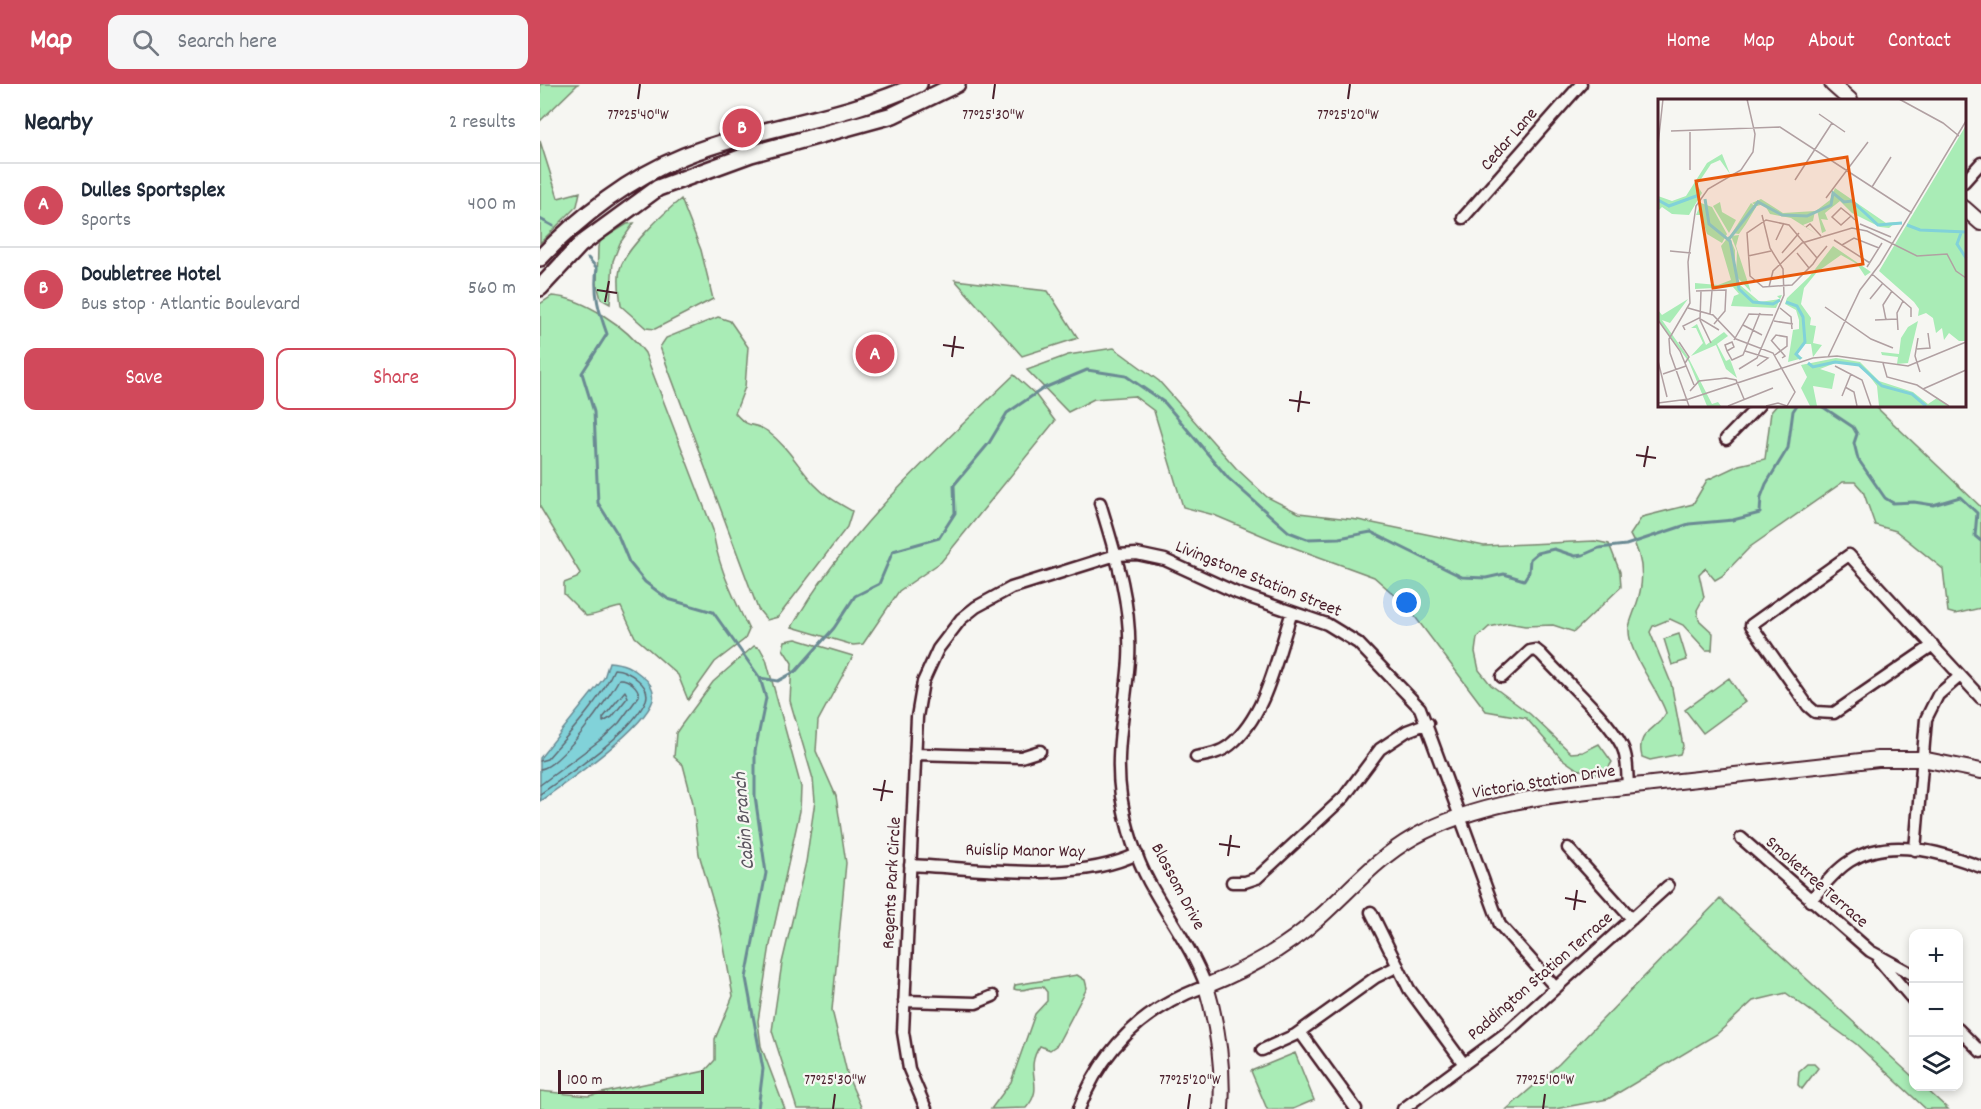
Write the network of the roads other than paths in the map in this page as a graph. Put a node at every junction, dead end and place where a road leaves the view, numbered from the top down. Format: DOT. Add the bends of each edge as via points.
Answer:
graph roads {
  1 [pos="919,84"];
  2 [pos="957,84"];
  3 [pos="1581,84"];
  4 [pos="1832,84"];
  5 [pos="1849,99"];
  6 [pos="1981,163"];
  7 [pos="1966,181"];
  8 [pos="1966,209"];
  9 [pos="1463,218"];
  10 [pos="1981,224"];
  11 [pos="540,258"];
  12 [pos="540,288"];
  13 [pos="1759,406"];
  14 [pos="1726,439"];
  15 [pos="1100,503"];
  16 [pos="1116,555"];
  17 [pos="1292,612"];
  18 [pos="1933,645"];
  19 [pos="1960,676"];
  20 [pos="1502,677"];
  21 [pos="1981,698"];
  22 [pos="1428,723"];
  23 [pos="1040,751"];
  24 [pos="915,754"];
  25 [pos="1196,757"];
  26 [pos="1922,759"];
  27 [pos="1981,771"];
  28 [pos="1628,787"];
  29 [pos="1461,816"];
  30 [pos="1741,838"];
  31 [pos="1568,848"];
  32 [pos="1915,850"];
  33 [pos="1137,854"];
  34 [pos="910,865"];
  35 [pos="1981,867"];
  36 [pos="1232,882"];
  37 [pos="1668,886"];
  38 [pos="1810,901"];
  39 [pos="1371,912"];
  40 [pos="1632,919"];
  41 [pos="1870,951"];
  42 [pos="1398,966"];
  43 [pos="1909,972"];
  44 [pos="1206,986"];
  45 [pos="1556,988"];
  46 [pos="1909,995"];
  47 [pos="993,996"];
  48 [pos="904,1001"];
  49 [pos="1300,1032"];
  50 [pos="1963,1035"];
  51 [pos="1262,1050"];
  52 [pos="1981,1052"];
  53 [pos="1464,1064"];
  54 [pos="926,1109"];
  55 [pos="1079,1109"];
  56 [pos="1221,1109"];
  57 [pos="1356,1109"];
  58 [pos="1403,1109"];
  1 -- 11 [label="main road" via="872,103 683,156 638,180 591,213"];
  2 -- 12 [label="main road" via="893,115 751,154 658,188 580,245"];
  3 -- 9 [label="street, Cedar Lane"];
  4 -- 5 [label="street"];
  6 -- 7 [label="street"];
  8 -- 10 [label="street"];
  13 -- 14 [label="street"];
  15 -- 16 [label="street, Blossom Drive"];
  16 -- 17 [label="street, Livingstone Station Street" via="1137,554 1165,560 1237,593"];
  16 -- 24 [label="street, Regents Park Circle" via="1011,588 961,619 938,649 923,682"];
  16 -- 33 [label="street, Blossom Drive" via="1129,632 1118,770 1127,824"];
  17 -- 22 [label="street, Livingstone Station Street" via="1328,624 1358,644 1411,696"];
  17 -- 25 [label="street" via="1254,715 1230,746"];
  18 -- 18 [label="street" via="1849,555 1752,625 1808,706 1825,714 1834,713"];
  18 -- 19 [label="street"];
  19 -- 21 [label="street"];
  19 -- 26 [label="street" via="1938,695 1930,708"];
  20 -- 28 [label="street" via="1530,651 1541,654 1622,746"];
  22 -- 29 [label="street, Livingstone Station Street"];
  22 -- 36 [label="street" via="1407,730 1380,749 1344,797 1257,878"];
  23 -- 24 [label="street" via="1021,758"];
  24 -- 34 [label="street, Regents Park Circle"];
  26 -- 27 [label="street, Victoria Station Drive"];
  26 -- 28 [label="street, Victoria Station Drive" via="1878,759"];
  26 -- 32 [label="street"];
  28 -- 29 [label="street, Victoria Station Drive" via="1509,803"];
  29 -- 44 [label="street, Victoria Station Drive" via="1414,837 1386,855 1322,916 1275,952"];
  29 -- 45 [label="street, Livingstone Station Street" via="1500,925"];
  30 -- 38 [label="street, Smoketree Terrace"];
  31 -- 40 [label="street"];
  32 -- 35 [label="street"];
  32 -- 38 [label="street" via="1890,849 1863,855 1838,870"];
  33 -- 34 [label="street, Ruislip Manor Way" via="1106,867 1071,872"];
  33 -- 44 [label="street, Blossom Drive"];
  34 -- 48 [label="street, Regents Park Circle"];
  37 -- 40 [label="street, Paddington Station Terrace"];
  38 -- 41 [label="street, Smoketree Terrace"];
  39 -- 42 [label="street"];
  40 -- 45 [label="street, Paddington Station Terrace"];
  41 -- 43 [label="street, Smoketree Terrace"];
  41 -- 46 [label="street, Smoketree Terrace"];
  42 -- 49 [label="street"];
  42 -- 53 [label="street" via="1409,989"];
  44 -- 55 [label="street, Victoria Station Drive" via="1154,1010 1121,1038 1096,1071"];
  44 -- 56 [label="street, Blossom Drive" via="1219,1038"];
  45 -- 53 [label="street, Paddington Station Terrace"];
  47 -- 48 [label="street" via="976,1003"];
  48 -- 54 [label="street, Regents Park Circle" via="905,1051 915,1088"];
  49 -- 51 [label="street"];
  49 -- 57 [label="street"];
  50 -- 52 [label="street"];
  53 -- 58 [label="street, Paddington Station Terrace"];
}
